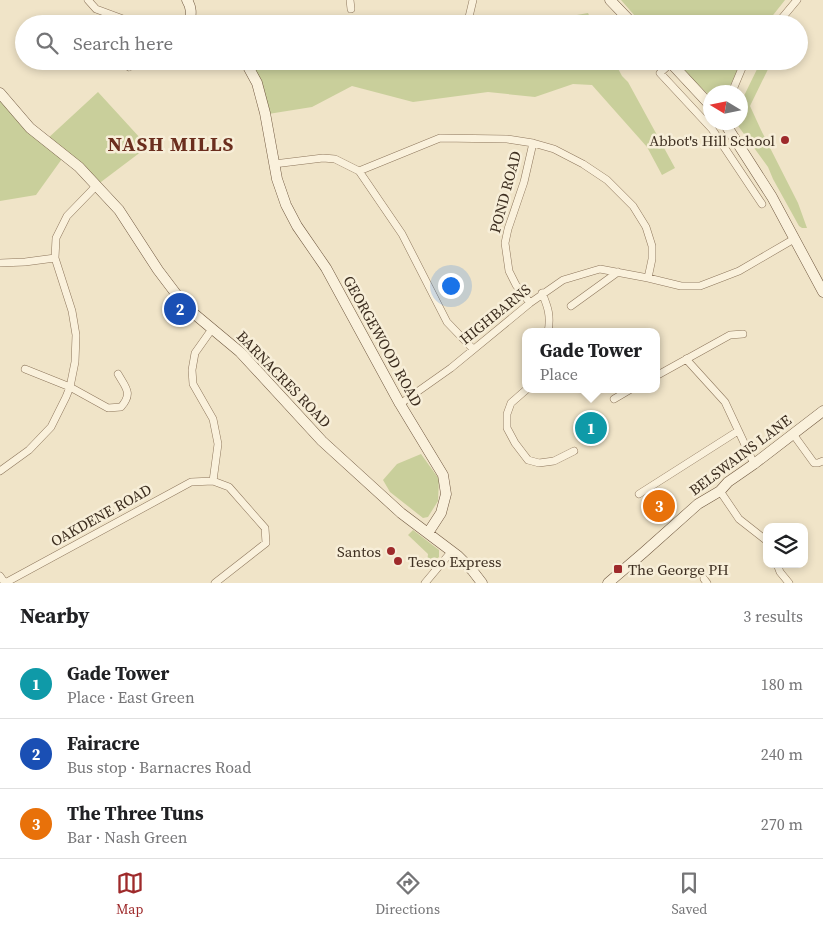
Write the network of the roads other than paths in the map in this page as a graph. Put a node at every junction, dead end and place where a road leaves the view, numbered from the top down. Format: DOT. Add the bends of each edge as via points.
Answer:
graph roads {
  1 [pos="88,0"];
  2 [pos="188,0"];
  3 [pos="350,0"];
  4 [pos="473,0"];
  5 [pos="610,0"];
  6 [pos="797,0"];
  7 [pos="351,9"];
  8 [pos="111,15"];
  9 [pos="192,15"];
  10 [pos="470,15"];
  11 [pos="624,15"];
  12 [pos="784,15"];
  13 [pos="250,70"];
  14 [pos="663,70"];
  15 [pos="677,70"];
  16 [pos="741,70"];
  17 [pos="735,85"];
  18 [pos="0,93"];
  19 [pos="703,98"];
  20 [pos="729,130"];
  21 [pos="533,143"];
  22 [pos="274,164"];
  23 [pos="359,170"];
  24 [pos="97,185"];
  25 [pos="762,204"];
  26 [pos="794,240"];
  27 [pos="55,258"];
  28 [pos="0,263"];
  29 [pos="618,272"];
  30 [pos="648,278"];
  31 [pos="823,292"];
  32 [pos="542,294"];
  33 [pos="530,303"];
  34 [pos="571,306"];
  35 [pos="549,328"];
  36 [pos="212,329"];
  37 [pos="743,334"];
  38 [pos="473,349"];
  39 [pos="686,359"];
  40 [pos="25,369"];
  41 [pos="118,374"];
  42 [pos="660,374"];
  43 [pos="70,388"];
  44 [pos="523,393"];
  45 [pos="624,393"];
  46 [pos="614,399"];
  47 [pos="400,404"];
  48 [pos="823,411"];
  49 [pos="738,431"];
  50 [pos="793,434"];
  51 [pos="574,451"];
  52 [pos="823,461"];
  53 [pos="754,464"];
  54 [pos="0,471"];
  55 [pos="213,481"];
  56 [pos="720,491"];
  57 [pos="639,494"];
  58 [pos="428,533"];
  59 [pos="763,538"];
  60 [pos="451,552"];
  61 [pos="778,568"];
  62 [pos="0,576"];
  63 [pos="5,583"];
  64 [pos="215,583"];
  65 [pos="425,583"];
  66 [pos="482,583"];
  67 [pos="608,583"];
  68 [pos="789,583"];
  1 -- 8 [label="street" via="96,9"];
  2 -- 9 [label="street"];
  3 -- 7 [label="street"];
  4 -- 10 [label="street"];
  5 -- 11 [label="street"];
  6 -- 12 [label="street"];
  13 -- 22 [label="street, GEORGEWOOD ROAD" via="265,113"];
  14 -- 25 [label="street" via="660,73 712,129"];
  15 -- 19 [label="street"];
  16 -- 17 [label="street"];
  18 -- 24 [label="street, BARNACRES ROAD" via="30,128"];
  20 -- 26 [label="street" via="772,197"];
  21 -- 23 [label="street" via="507,139 440,138"];
  21 -- 30 [label="street" via="554,149 583,164 607,180 633,206 646,227 652,246"];
  21 -- 33 [label="street, POND ROAD" via="506,243 508,271"];
  22 -- 23 [label="street" via="322,158 335,159"];
  22 -- 47 [label="street, GEORGEWOOD ROAD" via="281,193 292,218 326,268"];
  23 -- 38 [label="street" via="402,234 447,322"];
  24 -- 27 [label="street" via="67,216 56,238"];
  24 -- 36 [label="street, BARNACRES ROAD" via="119,210 186,308"];
  26 -- 30 [label="street, HIGHBARNS" via="739,271 700,286 681,286"];
  26 -- 31 [label="street"];
  27 -- 28 [label="street"];
  27 -- 43 [label="street" via="76,335"];
  29 -- 30 [label="street, HIGHBARNS"];
  29 -- 32 [label="street, HIGHBARNS" via="600,269 572,277"];
  29 -- 34 [label="street"];
  32 -- 33 [label="street, HIGHBARNS"];
  32 -- 35 [label="street" via="548,305"];
  33 -- 38 [label="street, HIGHBARNS"];
  36 -- 55 [label="street" via="195,353 192,370 193,384 212,419 218,444"];
  36 -- 58 [label="street, BARNACRES ROAD" via="240,352 322,440"];
  37 -- 39 [label="street" via="730,335"];
  38 -- 47 [label="street, HIGHBARNS"];
  39 -- 42 [label="street"];
  39 -- 49 [label="street" via="725,402"];
  40 -- 43 [label="street"];
  41 -- 43 [label="street" via="128,391 121,407 108,408"];
  43 -- 54 [label="street" via="50,427 29,450"];
  44 -- 51 [label="street" via="512,403 507,414 507,428 528,460 540,463 554,461"];
  45 -- 46 [label="street"];
  47 -- 58 [label="street, GEORGEWOOD ROAD" via="443,475 446,494 442,512"];
  48 -- 50 [label="street, BELSWAINS LANE"];
  49 -- 53 [label="street"];
  49 -- 57 [label="street"];
  50 -- 52 [label="street" via="814,463"];
  50 -- 53 [label="street, BELSWAINS LANE"];
  53 -- 56 [label="street, BELSWAINS LANE"];
  55 -- 63 [label="street, OAKDENE ROAD" via="190,482"];
  55 -- 64 [label="street" via="229,487 266,528 266,543"];
  56 -- 59 [label="street" via="739,519"];
  56 -- 67 [label="street, BELSWAINS LANE" via="698,504"];
  58 -- 60 [label="street, BARNACRES ROAD"];
  60 -- 65 [label="street"];
  60 -- 66 [label="street, BARNACRES ROAD"];
  61 -- 68 [label="street"];
  62 -- 63 [label="street"];
}
